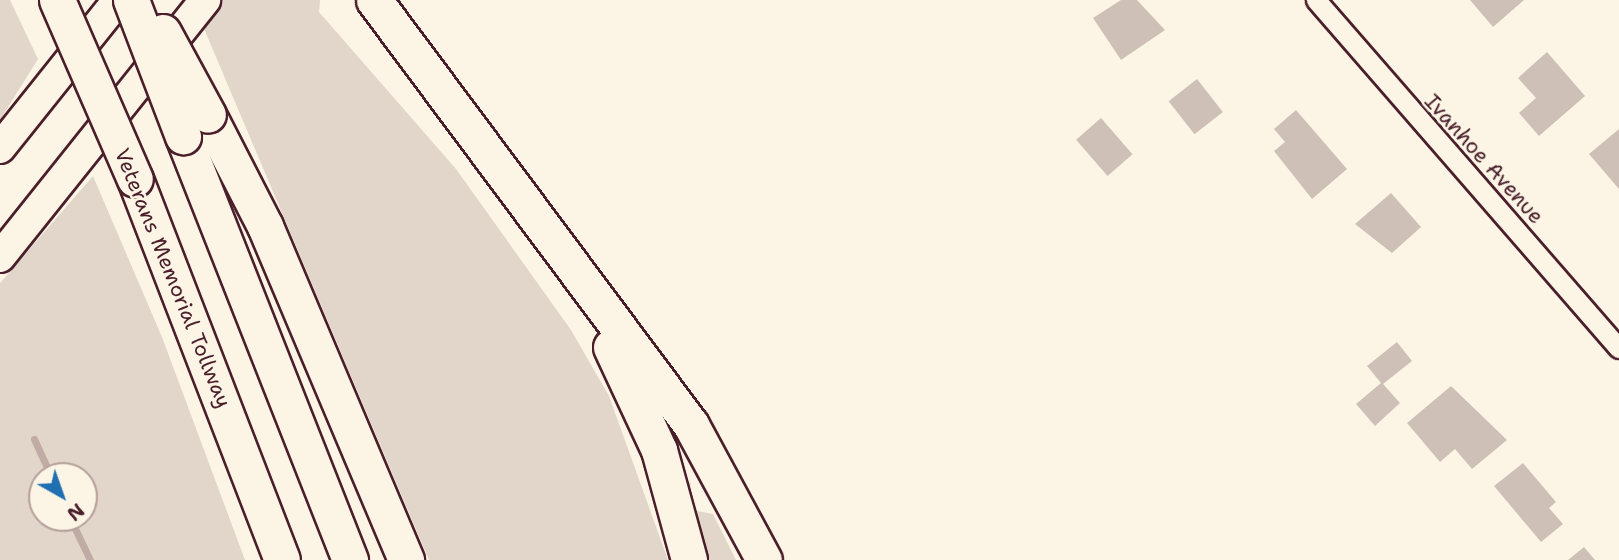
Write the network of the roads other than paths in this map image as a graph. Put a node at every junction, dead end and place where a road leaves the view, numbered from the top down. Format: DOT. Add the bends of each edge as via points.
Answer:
graph roads {
  1 [pos="57,0"];
  2 [pos="118,0"];
  3 [pos="131,0"];
  4 [pos="146,0"];
  5 [pos="205,0"];
  6 [pos="374,0"];
  7 [pos="1315,0"];
  8 [pos="196,125"];
  9 [pos="0,148"];
  10 [pos="0,257"];
  11 [pos="567,261"];
  12 [pos="1619,348"];
  13 [pos="282,560"];
  14 [pos="349,560"];
  15 [pos="407,560"];
  16 [pos="690,560"];
  17 [pos="764,560"];
  1 -- 13 [label="highway, Veterans Memorial Tollway, bridge" via="135,179"];
  2 -- 9 [label="main road"];
  3 -- 8 [label="highway, bridge"];
  4 -- 8 [label="highway, bridge"];
  5 -- 10 [label="main road"];
  6 -- 11 [label="highway"];
  7 -- 12 [label="street, Ivanhoe Avenue"];
  8 -- 14 [label="highway"];
  8 -- 15 [label="highway" via="265,226"];
  11 -- 16 [label="highway" via="659,450"];
  11 -- 17 [label="highway" via="691,425"];
}
